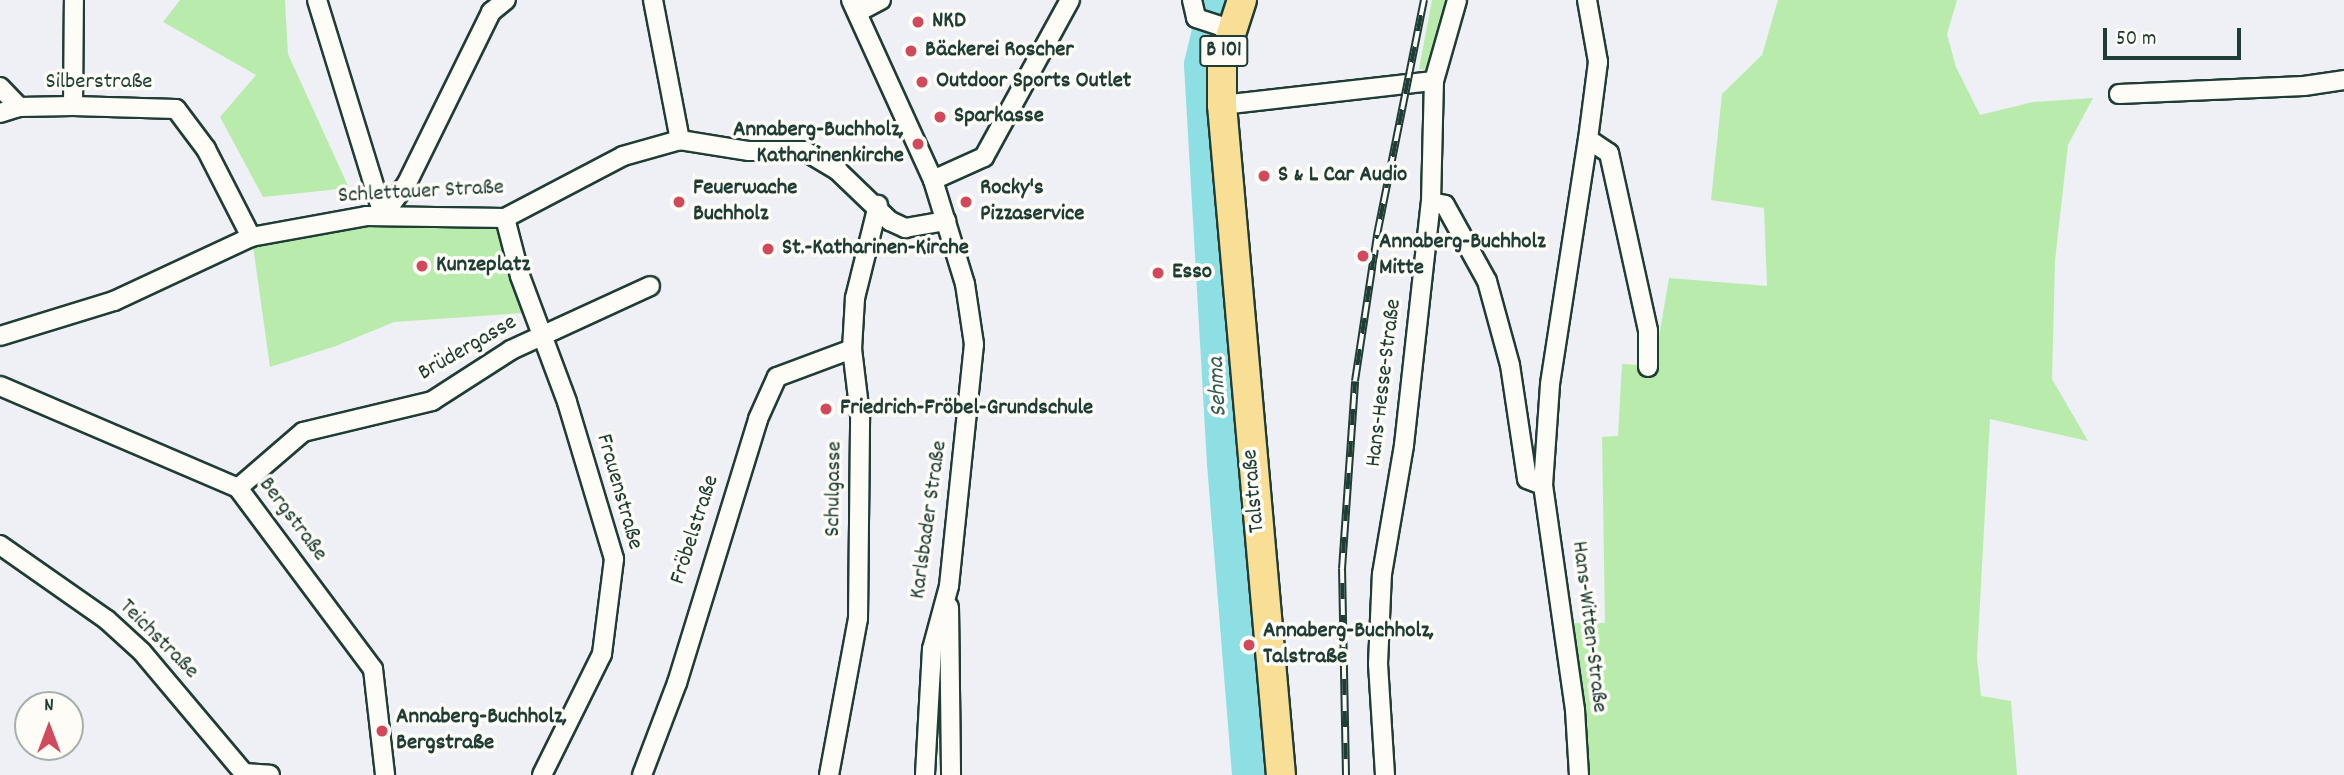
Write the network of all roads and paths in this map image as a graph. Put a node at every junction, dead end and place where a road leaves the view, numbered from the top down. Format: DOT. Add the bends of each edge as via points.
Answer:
graph roads {
  1 [pos="74,0"];
  2 [pos="317,0"];
  3 [pos="506,0"];
  4 [pos="653,0"];
  5 [pos="881,0"];
  6 [pos="1069,0"];
  7 [pos="1192,0"];
  8 [pos="1242,0"];
  9 [pos="1457,0"];
  10 [pos="1587,0"];
  11 [pos="855,6"];
  12 [pos="1223,27"];
  13 [pos="2344,80"];
  14 [pos="1434,82"];
  15 [pos="0,87"];
  16 [pos="2119,93"];
  17 [pos="1222,105"];
  18 [pos="73,106"];
  19 [pos="19,107"];
  20 [pos="0,113"];
  21 [pos="1588,139"];
  22 [pos="680,140"];
  23 [pos="933,180"];
  24 [pos="1432,202"];
  25 [pos="878,205"];
  26 [pos="383,215"];
  27 [pos="505,218"];
  28 [pos="946,221"];
  29 [pos="251,237"];
  30 [pos="650,286"];
  31 [pos="541,336"];
  32 [pos="0,337"];
  33 [pos="852,349"];
  34 [pos="1648,367"];
  35 [pos="0,386"];
  36 [pos="1543,485"];
  37 [pos="238,488"];
  38 [pos="0,545"];
  39 [pos="949,586"];
  40 [pos="270,775"];
  41 [pos="385,775"];
  42 [pos="542,775"];
  43 [pos="642,775"];
  44 [pos="828,775"];
  45 [pos="925,775"];
  46 [pos="951,775"];
  47 [pos="1281,775"];
  48 [pos="1385,775"];
  49 [pos="1578,775"];
  1 -- 18 [label="street"];
  2 -- 26 [label="street"];
  3 -- 26 [label="street" via="491,12 407,183"];
  4 -- 22 [label="street"];
  5 -- 11 [label="street"];
  6 -- 23 [label="street" via="984,157"];
  7 -- 12 [label="street" via="1199,19"];
  8 -- 12 [label="main road, Talstraße / B 101"];
  9 -- 14 [label="street, Hans-Hesse-Straße"];
  10 -- 21 [label="street, Hans-Witten-Straße" via="1598,62"];
  11 -- 23 [label="street, Karlsbader Straße"];
  12 -- 17 [label="main road, Talstraße / B 101"];
  13 -- 16 [label="street" via="2304,86"];
  14 -- 17 [label="street"];
  14 -- 24 [label="street, Hans-Hesse-Straße"];
  15 -- 19 [label="street"];
  17 -- 47 [label="main road, Talstraße / B 101"];
  18 -- 19 [label="street, Silberstraße"];
  18 -- 29 [label="street, Silberstraße" via="176,109 205,149"];
  19 -- 20 [label="street, Silberstraße"];
  21 -- 34 [label="street" via="1609,153 1648,331"];
  21 -- 36 [label="street, Hans-Witten-Straße" via="1550,384"];
  22 -- 25 [label="street, Schlettauer Straße" via="749,151 805,151 838,171"];
  22 -- 27 [label="street, Schlettauer Straße" via="623,156"];
  23 -- 28 [label="street, Karlsbader Straße"];
  24 -- 36 [label="street" via="1445,205 1487,281 1510,365 1527,479"];
  24 -- 48 [label="street, Hans-Hesse-Straße" via="1404,445 1382,574 1378,664"];
  25 -- 28 [label="street, Schlettauer Straße" via="890,221 905,228"];
  25 -- 33 [label="street, Schulgasse" via="855,298"];
  26 -- 27 [label="street, Schlettauer Straße"];
  26 -- 29 [label="street, Schlettauer Straße"];
  27 -- 31 [label="street, Frauenstraße"];
  28 -- 39 [label="street, Karlsbader Straße" via="965,284 974,345"];
  29 -- 32 [label="street, Schlettauer Straße" via="114,301"];
  30 -- 31 [label="street, Brüdergasse"];
  31 -- 37 [label="street, Brüdergasse" via="432,401 303,432"];
  31 -- 42 [label="street, Frauenstraße" via="571,415 614,559 602,654"];
  33 -- 43 [label="street, Fröbelstraße" via="777,377 758,419 677,683"];
  33 -- 44 [label="street, Schulgasse" via="860,415 858,619"];
  35 -- 37 [label="street, Bergstraße"];
  36 -- 49 [label="street, Hans-Witten-Straße" via="1575,710"];
  37 -- 41 [label="street, Bergstraße" via="373,669"];
  38 -- 40 [label="street, Teichstraße" via="107,620 142,652 244,773"];
  39 -- 45 [label="street, Karlsbader Straße" via="932,649"];
  39 -- 46 [label="street"];
}
